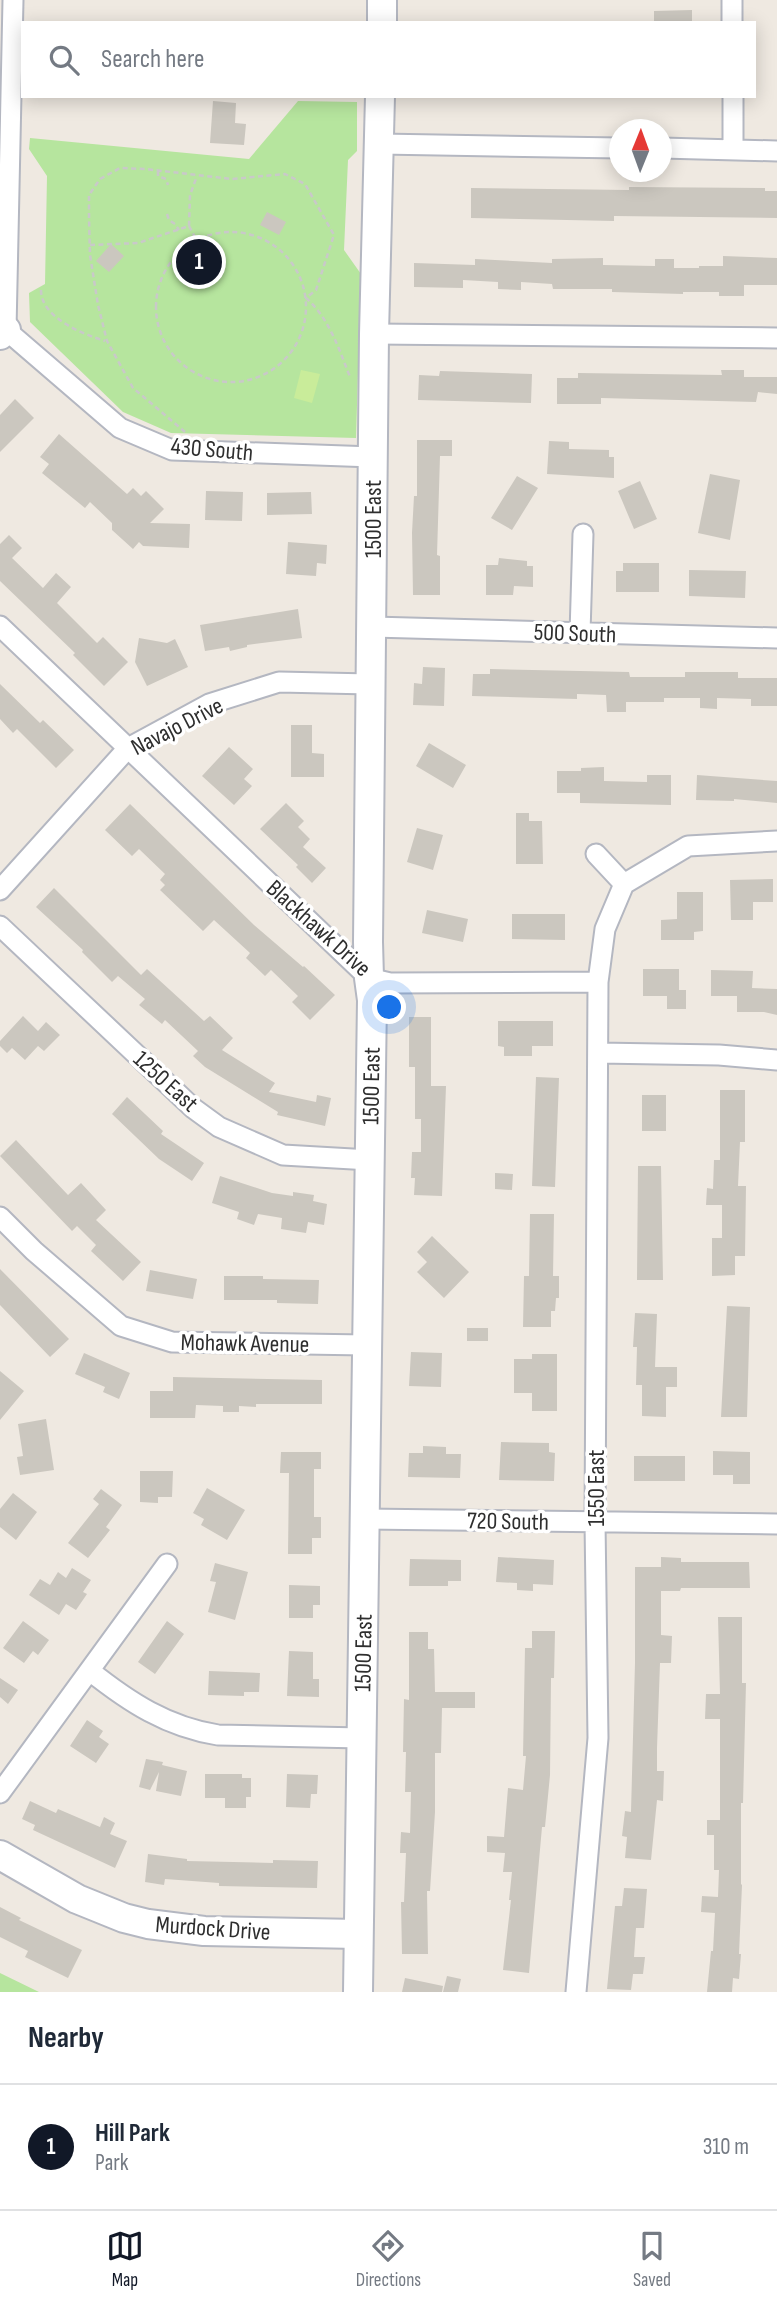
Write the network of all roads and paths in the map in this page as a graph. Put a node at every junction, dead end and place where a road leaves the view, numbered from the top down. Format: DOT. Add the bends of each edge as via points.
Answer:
graph roads {
  1 [pos="13,0"];
  2 [pos="382,0"];
  3 [pos="732,0"];
  4 [pos="382,21"];
  5 [pos="733,21"];
  6 [pos="380,98"];
  7 [pos="733,98"];
  8 [pos="380,144"];
  9 [pos="609,148"];
  10 [pos="672,148"];
  11 [pos="733,150"];
  12 [pos="777,151"];
  13 [pos="158,171"];
  14 [pos="197,176"];
  15 [pos="168,185"];
  16 [pos="167,214"];
  17 [pos="190,226"];
  18 [pos="179,230"];
  19 [pos="334,235"];
  20 [pos="340,235"];
  21 [pos="197,240"];
  22 [pos="90,245"];
  23 [pos="41,290"];
  24 [pos="306,298"];
  25 [pos="3,333"];
  26 [pos="374,334"];
  27 [pos="777,338"];
  28 [pos="107,341"];
  29 [pos="352,380"];
  30 [pos="187,434"];
  31 [pos="373,457"];
  32 [pos="583,534"];
  33 [pos="0,626"];
  34 [pos="373,627"];
  35 [pos="580,633"];
  36 [pos="777,638"];
  37 [pos="370,684"];
  38 [pos="128,748"];
  39 [pos="777,841"];
  40 [pos="596,854"];
  41 [pos="624,884"];
  42 [pos="0,890"];
  43 [pos="0,926"];
  44 [pos="369,978"];
  45 [pos="598,982"];
  46 [pos="599,1053"];
  47 [pos="777,1060"];
  48 [pos="370,1160"];
  49 [pos="0,1217"];
  50 [pos="366,1345"];
  51 [pos="364,1519"];
  52 [pos="595,1522"];
  53 [pos="777,1524"];
  54 [pos="167,1564"];
  55 [pos="90,1671"];
  56 [pos="362,1738"];
  57 [pos="0,1793"];
  58 [pos="0,1855"];
  59 [pos="358,1934"];
  60 [pos="358,1992"];
  61 [pos="576,1992"];
  1 -- 25 [label="street"];
  2 -- 4 [label="street"];
  3 -- 5 [label="street"];
  6 -- 8 [label="street, 1500 East"];
  7 -- 11 [label="street"];
  8 -- 9 [label="street"];
  8 -- 26 [label="street, 1500 East"];
  10 -- 11 [label="street"];
  11 -- 12 [label="street"];
  13 -- 14 [label="path"];
  13 -- 15 [label="path"];
  13 -- 22 [label="path" via="120,169 100,179 89,195"];
  14 -- 17 [label="path" via="190,195"];
  14 -- 19 [label="path" via="232,179 285,174 305,184"];
  16 -- 18 [label="path"];
  17 -- 18 [label="path"];
  17 -- 21 [label="path"];
  18 -- 22 [label="path" via="138,243"];
  19 -- 20 [label="path"];
  19 -- 24 [label="path" via="316,290"];
  21 -- 24 [label="path" via="216,233 257,236 290,261"];
  21 -- 24 [label="path" via="164,272 156,294 156,318 163,340 176,359 195,373 217,381 240,381 262,375 282,362 296,343"];
  22 -- 28 [label="path"];
  23 -- 28 [label="path" via="48,309 64,323 81,334"];
  24 -- 29 [label="path" via="330,330"];
  25 -- 31 [label="street, 430 South" via="120,428 172,450"];
  26 -- 27 [label="street"];
  26 -- 31 [label="street, 1500 East"];
  28 -- 30 [label="path" via="133,388"];
  31 -- 34 [label="street, 1500 East"];
  32 -- 35 [label="street"];
  33 -- 38 [label="street, Blackhawk Drive"];
  34 -- 35 [label="street, 500 South"];
  34 -- 37 [label="street, 1500 East"];
  35 -- 36 [label="street, 500 South"];
  37 -- 38 [label="street, Navajo Drive" via="279,682 209,704"];
  37 -- 44 [label="street, 1500 East"];
  38 -- 42 [label="street, Navajo Drive"];
  38 -- 44 [label="street, Blackhawk Drive"];
  39 -- 41 [label="street" via="688,846"];
  40 -- 41 [label="street"];
  41 -- 45 [label="street" via="605,929"];
  43 -- 48 [label="street, 1250 East" via="193,1108 219,1127 283,1155"];
  44 -- 45 [label="street, Blackhawk Drive" via="390,983"];
  44 -- 48 [label="street, 1500 East"];
  45 -- 46 [label="street, 1550 East"];
  46 -- 47 [label="street"];
  46 -- 52 [label="street, 1550 East"];
  48 -- 50 [label="street, 1500 East"];
  49 -- 50 [label="street, Mohawk Avenue" via="121,1326 172,1342"];
  50 -- 51 [label="street, 1500 East"];
  51 -- 52 [label="street, 720 South"];
  51 -- 56 [label="street, 1500 East"];
  52 -- 53 [label="street, 720 South"];
  52 -- 61 [label="street, 1550 East" via="598,1738"];
  54 -- 55 [label="street"];
  55 -- 56 [label="street" via="154,1715 194,1731"];
  55 -- 57 [label="street"];
  56 -- 59 [label="street, 1500 East"];
  58 -- 59 [label="street, Murdock Drive" via="77,1899 148,1924 204,1931"];
  59 -- 60 [label="street, 1500 East"];
}
